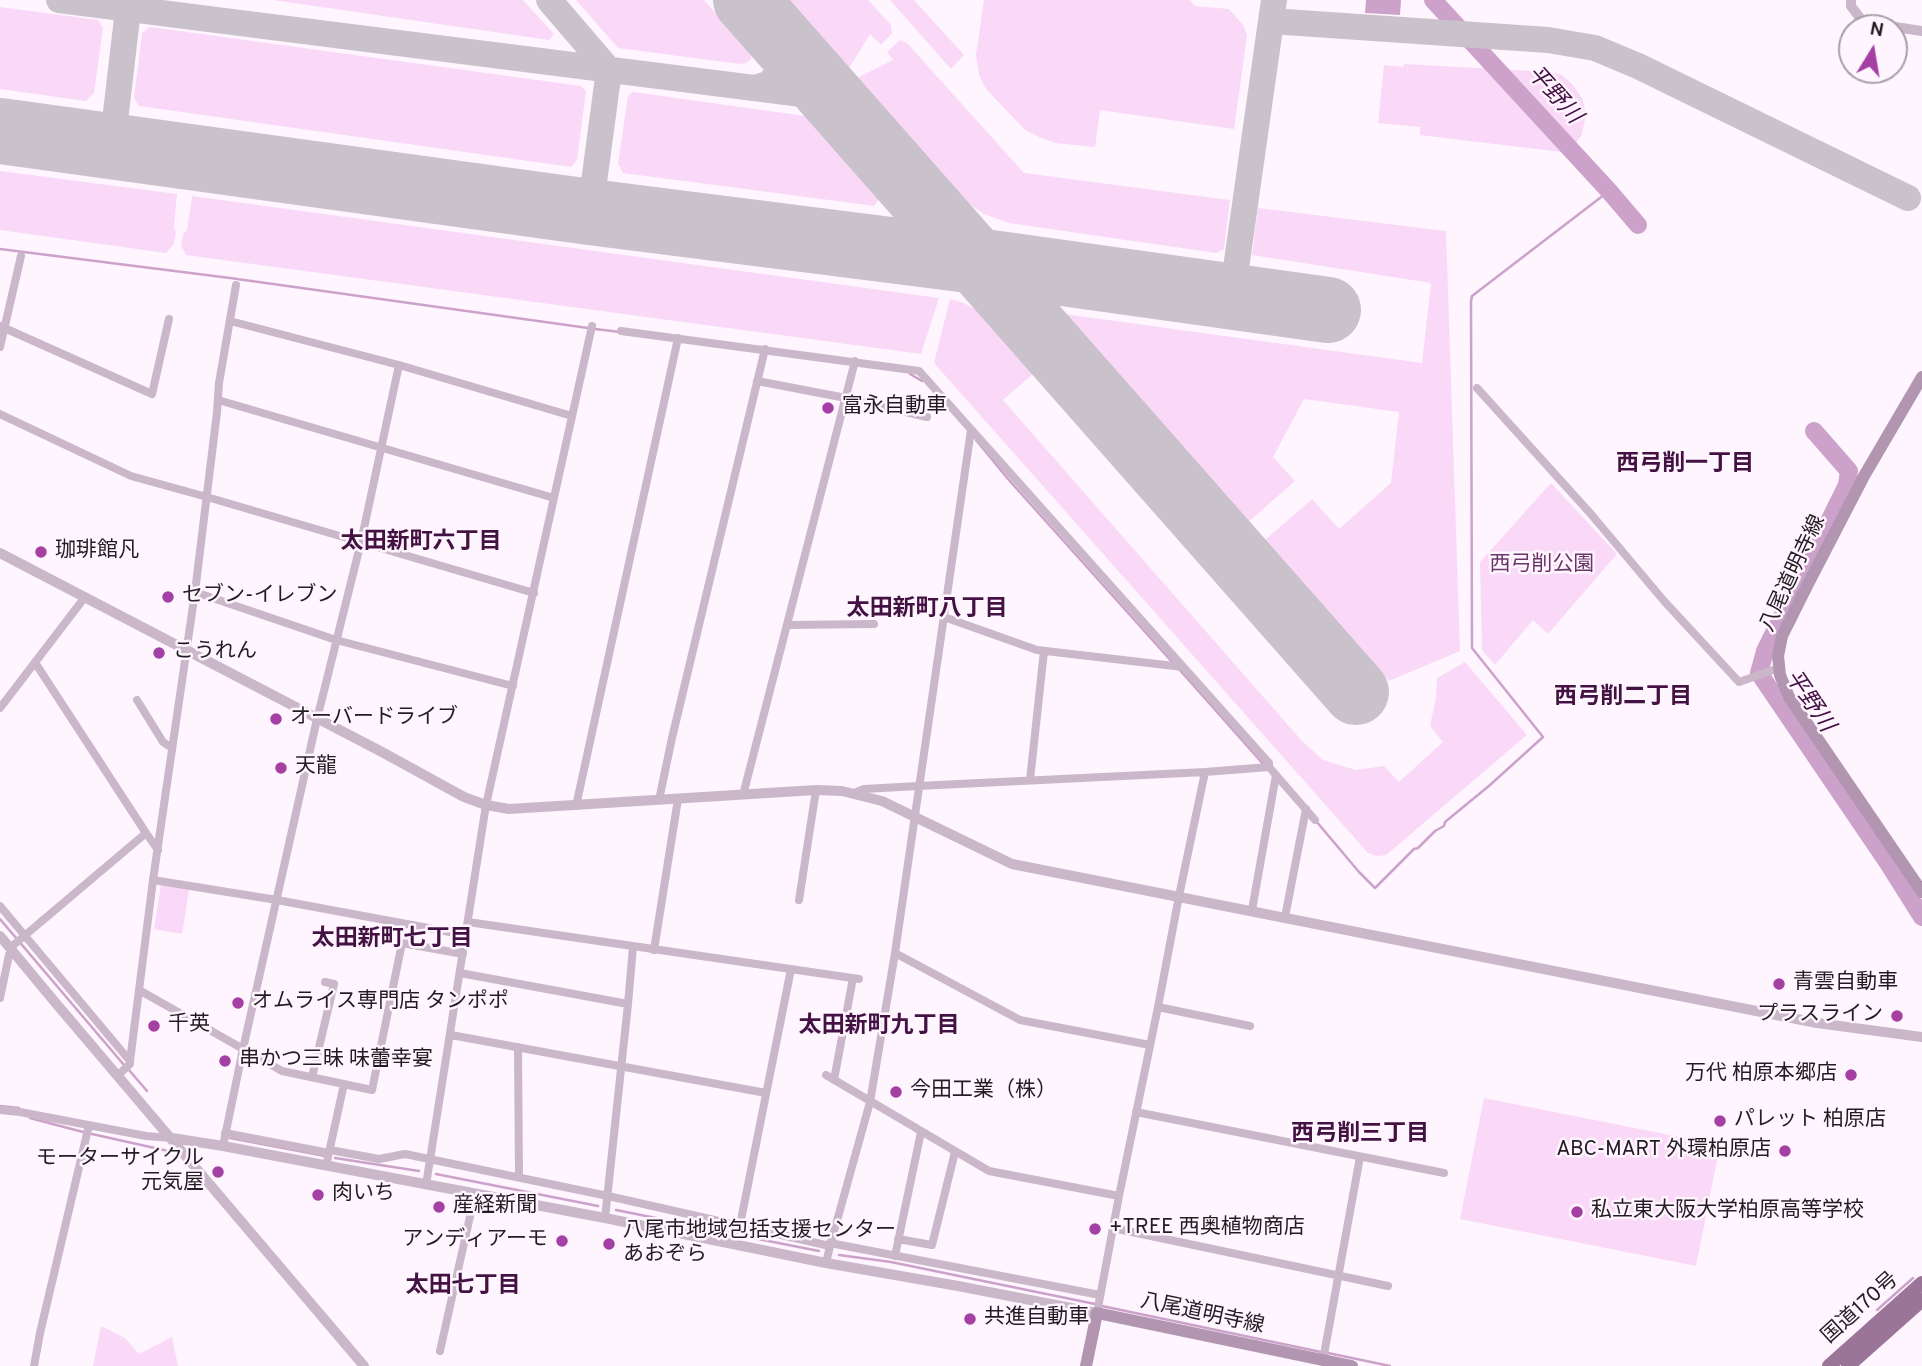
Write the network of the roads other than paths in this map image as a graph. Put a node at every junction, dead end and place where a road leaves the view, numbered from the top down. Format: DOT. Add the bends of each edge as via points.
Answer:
graph roads {
  1 [pos="1851,0"];
  2 [pos="1922,31"];
  3 [pos="21,256"];
  4 [pos="236,285"];
  5 [pos="169,319"];
  6 [pos="230,321"];
  7 [pos="592,326"];
  8 [pos="2,327"];
  9 [pos="621,331"];
  10 [pos="678,338"];
  11 [pos="0,347"];
  12 [pos="765,349"];
  13 [pos="855,361"];
  14 [pos="399,365"];
  15 [pos="1922,377"];
  16 [pos="757,381"];
  17 [pos="1477,388"];
  18 [pos="846,398"];
  19 [pos="218,400"];
  20 [pos="0,414"];
  21 [pos="572,416"];
  22 [pos="927,417"];
  23 [pos="971,430"];
  24 [pos="382,447"];
  25 [pos="207,497"];
  26 [pos="554,498"];
  27 [pos="361,542"];
  28 [pos="0,553"];
  29 [pos="195,592"];
  30 [pos="534,593"];
  31 [pos="85,597"];
  32 [pos="944,617"];
  33 [pos="874,624"];
  34 [pos="787,625"];
  35 [pos="336,640"];
  36 [pos="186,650"];
  37 [pos="1044,651"];
  38 [pos="36,664"];
  39 [pos="1183,667"];
  40 [pos="1779,668"];
  41 [pos="513,686"];
  42 [pos="137,700"];
  43 [pos="0,708"];
  44 [pos="317,719"];
  45 [pos="172,748"];
  46 [pos="1269,767"];
  47 [pos="1205,772"];
  48 [pos="1276,775"];
  49 [pos="1030,780"];
  50 [pos="918,786"];
  51 [pos="816,790"];
  52 [pos="854,793"];
  53 [pos="743,795"];
  54 [pos="678,799"];
  55 [pos="659,800"];
  56 [pos="486,805"];
  57 [pos="576,806"];
  58 [pos="1306,809"];
  59 [pos="913,816"];
  60 [pos="1315,820"];
  61 [pos="146,833"];
  62 [pos="158,850"];
  63 [pos="153,880"];
  64 [pos="1922,892"];
  65 [pos="1179,896"];
  66 [pos="277,900"];
  67 [pos="799,900"];
  68 [pos="0,906"];
  69 [pos="1252,910"];
  70 [pos="3,916"];
  71 [pos="1285,917"];
  72 [pos="468,922"];
  73 [pos="466,934"];
  74 [pos="24,935"];
  75 [pos="0,936"];
  76 [pos="632,947"];
  77 [pos="12,949"];
  78 [pos="654,950"];
  79 [pos="895,953"];
  80 [pos="463,954"];
  81 [pos="0,958"];
  82 [pos="791,969"];
  83 [pos="460,973"];
  84 [pos="326,982"];
  85 [pos="69,990"];
  86 [pos="139,990"];
  87 [pos="0,998"];
  88 [pos="57,999"];
  89 [pos="76,999"];
  90 [pos="628,1004"];
  91 [pos="1158,1007"];
  92 [pos="65,1008"];
  93 [pos="1250,1026"];
  94 [pos="451,1035"];
  95 [pos="1922,1037"];
  96 [pos="1150,1045"];
  97 [pos="518,1047"];
  98 [pos="243,1049"];
  99 [pos="621,1066"];
  100 [pos="125,1068"];
  101 [pos="312,1077"];
  102 [pos="344,1084"];
  103 [pos="766,1093"];
  104 [pos="870,1102"];
  105 [pos="0,1110"];
  106 [pos="1136,1112"];
  107 [pos="88,1130"];
  108 [pos="921,1132"];
  109 [pos="225,1133"];
  110 [pos="172,1138"];
  111 [pos="223,1146"];
  112 [pos="329,1152"];
  113 [pos="955,1152"];
  114 [pos="1360,1157"];
  115 [pos="430,1159"];
  116 [pos="326,1166"];
  117 [pos="1444,1173"];
  118 [pos="519,1177"];
  119 [pos="426,1185"];
  120 [pos="475,1194"];
  121 [pos="608,1196"];
  122 [pos="1119,1196"];
  123 [pos="605,1218"];
  124 [pos="740,1225"];
  125 [pos="1113,1228"];
  126 [pos="898,1240"];
  127 [pos="830,1244"];
  128 [pos="736,1245"];
  129 [pos="895,1256"];
  130 [pos="827,1263"];
  131 [pos="1337,1276"];
  132 [pos="1922,1283"];
  133 [pos="1388,1286"];
  134 [pos="1100,1295"];
  135 [pos="1920,1305"];
  136 [pos="1097,1313"];
  137 [pos="440,1351"];
  138 [pos="1324,1354"];
  139 [pos="34,1366"];
  140 [pos="364,1366"];
  141 [pos="1086,1366"];
  142 [pos="1352,1366"];
  143 [pos="1829,1366"];
  144 [pos="1848,1366"];
  1 -- 2 [label="street" via="1863,22"];
  3 -- 8 [label="street"];
  4 -- 6 [label="street"];
  5 -- 8 [label="street" via="152,394"];
  6 -- 14 [label="street"];
  6 -- 19 [label="street"];
  7 -- 21 [label="street"];
  8 -- 11 [label="street"];
  9 -- 10 [label="street"];
  10 -- 12 [label="street"];
  10 -- 57 [label="street"];
  12 -- 13 [label="street"];
  12 -- 16 [label="street"];
  13 -- 18 [label="street"];
  13 -- 23 [label="street" via="919,371"];
  14 -- 21 [label="street"];
  14 -- 24 [label="street"];
  15 -- 40 [label="main road, 八尾道明寺線" via="1808,583 1782,636"];
  16 -- 18 [label="street"];
  16 -- 55 [label="street"];
  17 -- 40 [label="street" via="1739,682"];
  18 -- 22 [label="street"];
  18 -- 34 [label="street"];
  19 -- 24 [label="street"];
  19 -- 25 [label="street"];
  20 -- 25 [label="street" via="131,476"];
  21 -- 26 [label="street"];
  23 -- 32 [label="street"];
  23 -- 39 [label="street"];
  24 -- 26 [label="street"];
  24 -- 27 [label="street"];
  25 -- 27 [label="street"];
  25 -- 29 [label="street"];
  26 -- 30 [label="street"];
  27 -- 30 [label="street"];
  27 -- 35 [label="street"];
  28 -- 31 [label="street"];
  29 -- 35 [label="street"];
  29 -- 36 [label="street"];
  30 -- 41 [label="street"];
  31 -- 36 [label="street"];
  31 -- 38 [label="street"];
  32 -- 37 [label="street"];
  32 -- 50 [label="street"];
  33 -- 34 [label="street"];
  34 -- 53 [label="street"];
  35 -- 41 [label="street"];
  35 -- 44 [label="street"];
  36 -- 44 [label="street"];
  36 -- 45 [label="street"];
  37 -- 39 [label="street"];
  37 -- 49 [label="street"];
  38 -- 43 [label="street"];
  38 -- 61 [label="street"];
  39 -- 46 [label="street"];
  40 -- 64 [label="main road, 八尾道明寺線" via="1789,697"];
  41 -- 56 [label="street"];
  42 -- 45 [label="street" via="163,742"];
  44 -- 56 [label="street"];
  44 -- 66 [label="street"];
  45 -- 62 [label="street"];
  46 -- 47 [label="street"];
  46 -- 48 [label="street"];
  47 -- 49 [label="street"];
  47 -- 65 [label="street"];
  48 -- 58 [label="street"];
  48 -- 69 [label="street"];
  49 -- 50 [label="street"];
  50 -- 52 [label="street"];
  50 -- 59 [label="street"];
  51 -- 52 [label="street"];
  51 -- 53 [label="street"];
  51 -- 67 [label="street"];
  52 -- 59 [label="street"];
  53 -- 54 [label="street"];
  54 -- 55 [label="street"];
  54 -- 78 [label="street"];
  55 -- 57 [label="street"];
  56 -- 57 [label="street" via="509,809"];
  56 -- 72 [label="street"];
  58 -- 60 [label="street"];
  58 -- 71 [label="street"];
  59 -- 65 [label="street" via="1012,864"];
  59 -- 79 [label="street"];
  61 -- 62 [label="street"];
  61 -- 74 [label="street"];
  62 -- 63 [label="street"];
  63 -- 66 [label="street"];
  63 -- 86 [label="street"];
  65 -- 69 [label="street"];
  65 -- 91 [label="street"];
  66 -- 73 [label="street"];
  66 -- 98 [label="street"];
  68 -- 70 [label="street"];
  69 -- 71 [label="street"];
  70 -- 74 [label="street"];
  71 -- 95 [label="street" via="1817,1023"];
  72 -- 73 [label="street"];
  72 -- 76 [label="street"];
  73 -- 80 [label="street"];
  74 -- 77 [label="street"];
  74 -- 85 [label="street"];
  75 -- 77 [label="street"];
  76 -- 78 [label="street"];
  76 -- 90 [label="street"];
  77 -- 81 [label="street"];
  77 -- 87 [label="street"];
  77 -- 88 [label="street"];
  78 -- 82 [label="street"];
  79 -- 96 [label="street" via="1020,1020"];
  79 -- 104 [label="street"];
  80 -- 83 [label="street"];
  80 -- 102 [label="street" via="402,943 372,1090"];
  82 -- 103 [label="street"];
  82 -- 104 [label="street" via="856,979 830,1078"];
  83 -- 90 [label="street"];
  83 -- 94 [label="street"];
  84 -- 101 [label="street" via="334,984"];
  85 -- 88 [label="street"];
  85 -- 89 [label="street"];
  86 -- 98 [label="street"];
  86 -- 100 [label="street"];
  88 -- 92 [label="street"];
  89 -- 92 [label="street"];
  89 -- 100 [label="street"];
  90 -- 99 [label="street"];
  91 -- 93 [label="street"];
  91 -- 96 [label="street"];
  92 -- 100 [label="street"];
  94 -- 97 [label="street"];
  94 -- 115 [label="street"];
  96 -- 106 [label="street"];
  97 -- 99 [label="street"];
  97 -- 118 [label="street"];
  98 -- 101 [label="street" via="282,1071"];
  98 -- 109 [label="street"];
  99 -- 103 [label="street"];
  99 -- 121 [label="street"];
  100 -- 110 [label="street"];
  101 -- 102 [label="street"];
  102 -- 112 [label="street"];
  103 -- 124 [label="street"];
  104 -- 108 [label="street"];
  104 -- 127 [label="street"];
  105 -- 107 [label="street"];
  106 -- 114 [label="street"];
  106 -- 122 [label="street"];
  107 -- 110 [label="street"];
  107 -- 139 [label="street"];
  108 -- 113 [label="street"];
  108 -- 126 [label="street"];
  109 -- 111 [label="street"];
  109 -- 112 [label="street"];
  110 -- 111 [label="street"];
  110 -- 140 [label="street"];
  111 -- 116 [label="street"];
  112 -- 115 [label="street" via="379,1159 405,1154"];
  112 -- 116 [label="street"];
  113 -- 122 [label="street" via="989,1171"];
  113 -- 126 [label="street" via="932,1245"];
  114 -- 117 [label="street"];
  114 -- 131 [label="street"];
  115 -- 118 [label="street"];
  115 -- 119 [label="street"];
  116 -- 119 [label="street"];
  118 -- 121 [label="street"];
  119 -- 120 [label="street"];
  120 -- 123 [label="street"];
  120 -- 137 [label="street"];
  121 -- 123 [label="street"];
  121 -- 124 [label="street"];
  122 -- 125 [label="street"];
  123 -- 128 [label="street"];
  124 -- 127 [label="street"];
  124 -- 128 [label="street"];
  125 -- 131 [label="street"];
  125 -- 134 [label="street"];
  126 -- 129 [label="street"];
  127 -- 129 [label="street"];
  127 -- 130 [label="street"];
  128 -- 130 [label="street"];
  129 -- 134 [label="street"];
  130 -- 136 [label="street"];
  131 -- 133 [label="street"];
  131 -- 138 [label="street"];
  132 -- 143 [label="highway, 国道170号"];
  134 -- 136 [label="street"];
  135 -- 144 [label="highway, 国道170号"];
  136 -- 138 [label="main road, 八尾道明寺線"];
  136 -- 141 [label="main road"];
  138 -- 142 [label="main road, 八尾道明寺線"];
}
